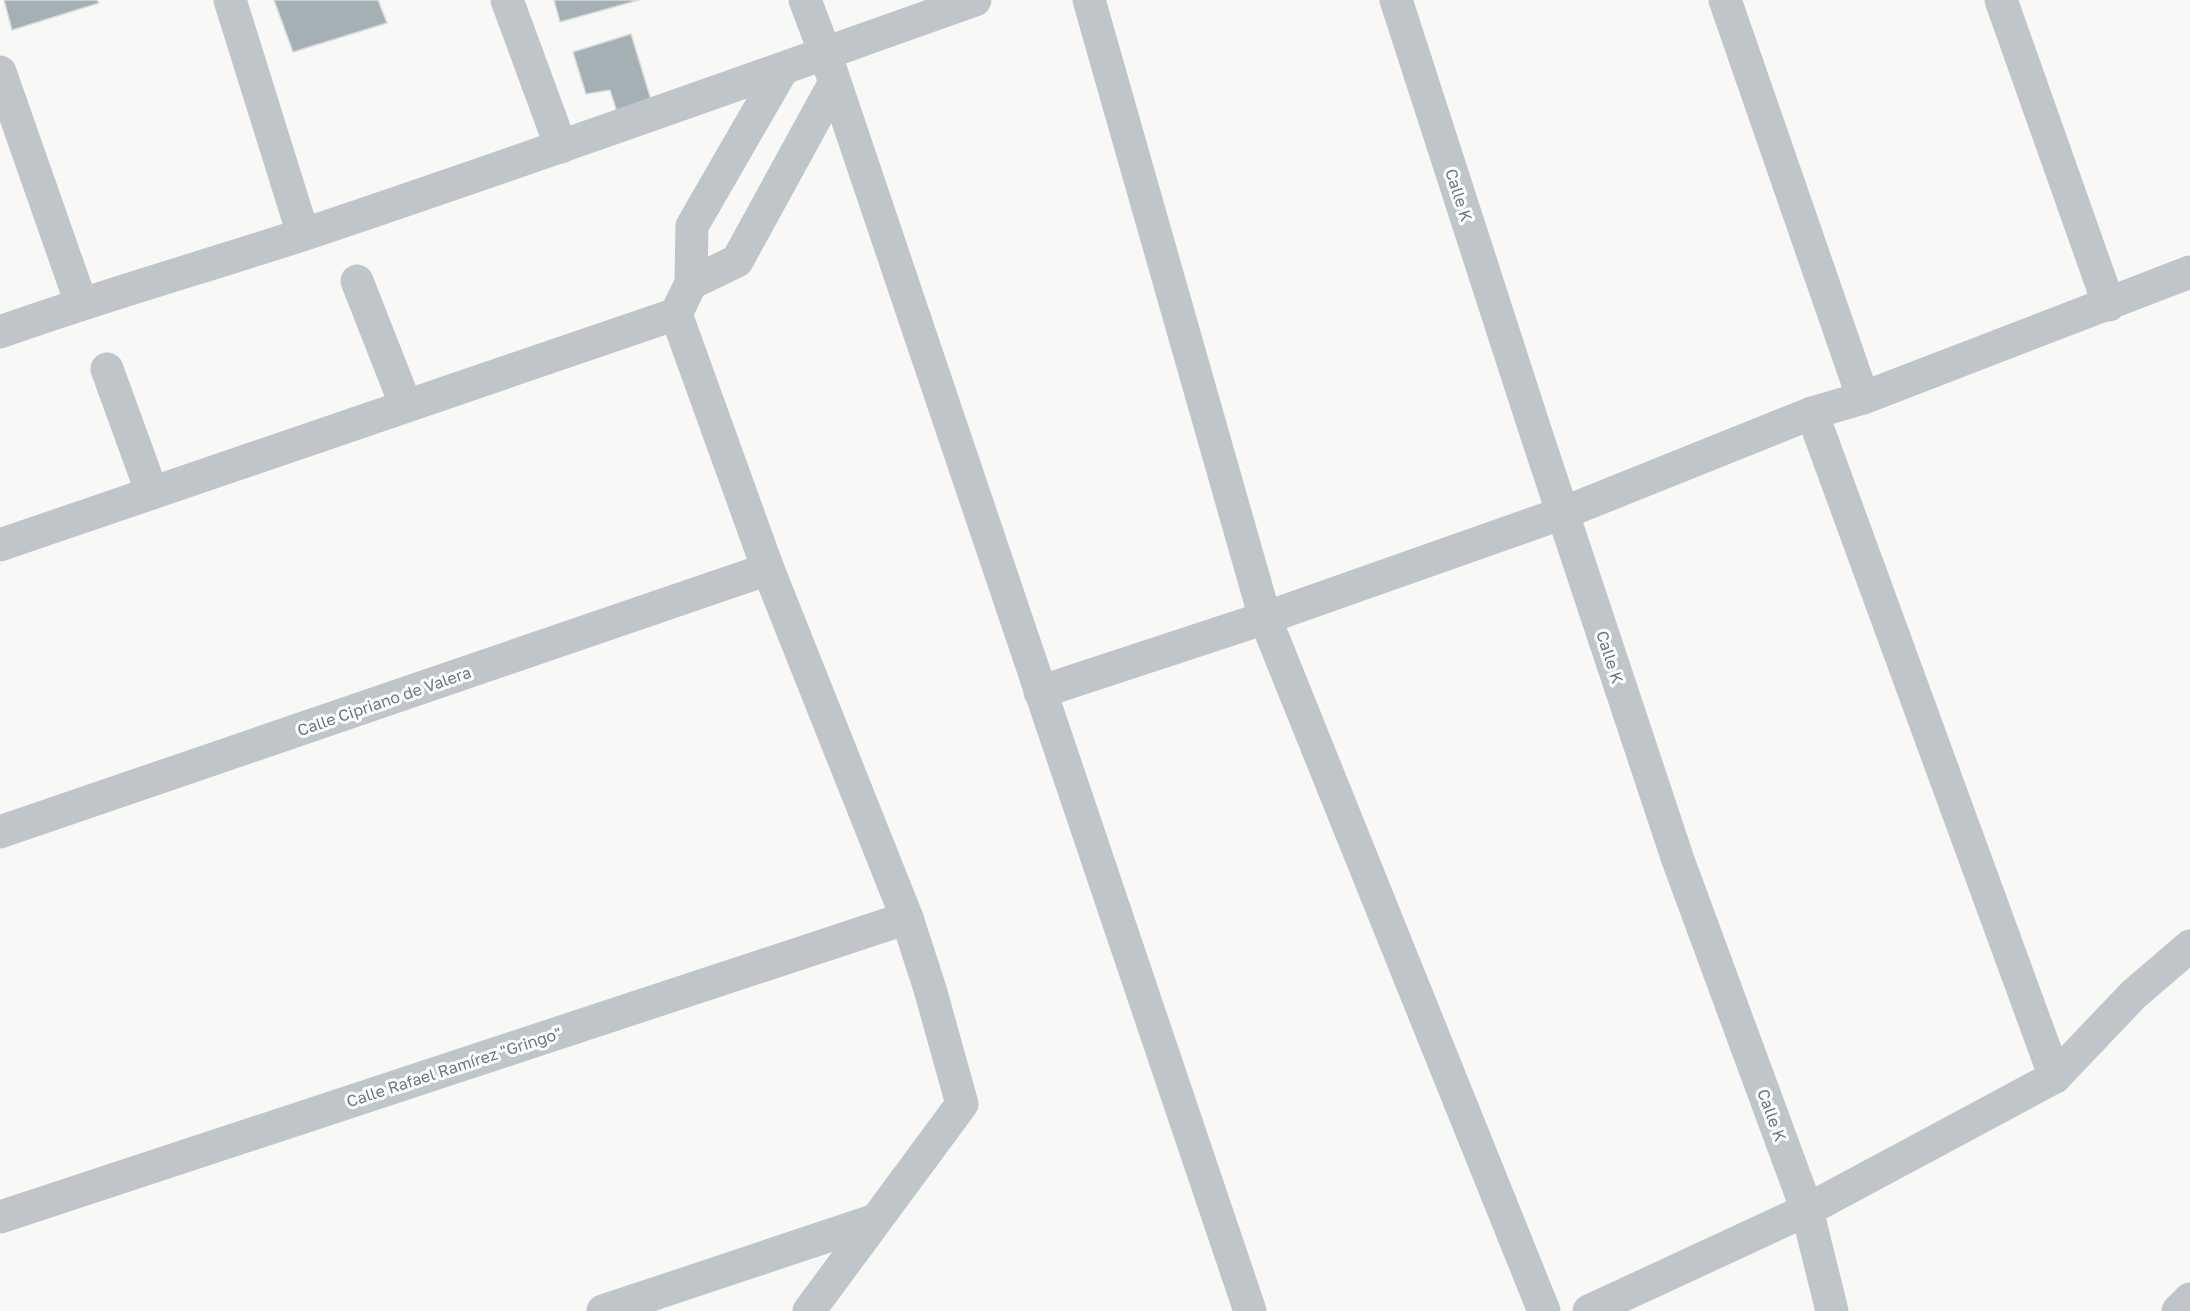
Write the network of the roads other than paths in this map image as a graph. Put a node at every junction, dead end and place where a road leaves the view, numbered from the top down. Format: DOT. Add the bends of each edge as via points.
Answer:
graph roads {
  1 [pos="230,0"];
  2 [pos="507,0"];
  3 [pos="805,0"];
  4 [pos="975,0"];
  5 [pos="1089,0"];
  6 [pos="1396,0"];
  7 [pos="1725,0"];
  8 [pos="2001,0"];
  9 [pos="829,69"];
  10 [pos="782,70"];
  11 [pos="0,72"];
  12 [pos="561,147"];
  13 [pos="303,234"];
  14 [pos="2190,272"];
  15 [pos="357,281"];
  16 [pos="691,283"];
  17 [pos="81,303"];
  18 [pos="2109,305"];
  19 [pos="676,314"];
  20 [pos="0,332"];
  21 [pos="107,369"];
  22 [pos="1863,398"];
  23 [pos="406,406"];
  24 [pos="1812,413"];
  25 [pos="152,493"];
  26 [pos="1563,513"];
  27 [pos="0,544"];
  28 [pos="768,569"];
  29 [pos="1264,618"];
  30 [pos="1040,692"];
  31 [pos="0,832"];
  32 [pos="907,918"];
  33 [pos="2190,946"];
  34 [pos="2055,1077"];
  35 [pos="1807,1210"];
  36 [pos="0,1217"];
  37 [pos="876,1220"];
  38 [pos="2190,1299"];
  39 [pos="603,1311"];
  40 [pos="809,1311"];
  41 [pos="1250,1311"];
  42 [pos="1544,1311"];
  43 [pos="1589,1311"];
  44 [pos="1832,1311"];
  45 [pos="2178,1311"];
  1 -- 13 [label="street"];
  2 -- 12 [label="street"];
  3 -- 9 [label="street"];
  4 -- 9 [label="street"];
  5 -- 29 [label="street"];
  6 -- 26 [label="street, Calle K"];
  7 -- 22 [label="street"];
  8 -- 18 [label="street"];
  9 -- 10 [label="street"];
  9 -- 16 [label="street" via="737,261"];
  9 -- 30 [label="street"];
  10 -- 12 [label="street"];
  10 -- 16 [label="street" via="692,226"];
  11 -- 17 [label="street"];
  12 -- 13 [label="street"];
  13 -- 17 [label="street"];
  14 -- 18 [label="street"];
  15 -- 23 [label="street"];
  16 -- 19 [label="street"];
  17 -- 20 [label="street"];
  18 -- 22 [label="street"];
  19 -- 23 [label="street"];
  19 -- 28 [label="street"];
  21 -- 25 [label="street"];
  22 -- 24 [label="street"];
  23 -- 25 [label="street"];
  24 -- 26 [label="street"];
  24 -- 34 [label="street"];
  25 -- 27 [label="street"];
  26 -- 29 [label="street"];
  26 -- 35 [label="street, Calle K" via="1678,860"];
  28 -- 31 [label="street, Calle Cipriano de Valera"];
  28 -- 32 [label="street"];
  29 -- 30 [label="street"];
  29 -- 42 [label="street"];
  30 -- 41 [label="street"];
  32 -- 36 [label="street, Calle Rafael Ramírez \"Gringo\""];
  32 -- 37 [label="street" via="962,1104"];
  33 -- 34 [label="street" via="2133,995"];
  34 -- 35 [label="street"];
  35 -- 43 [label="street"];
  35 -- 44 [label="street, Calle K"];
  37 -- 39 [label="street"];
  37 -- 40 [label="street"];
  38 -- 45 [label="street"];
}
